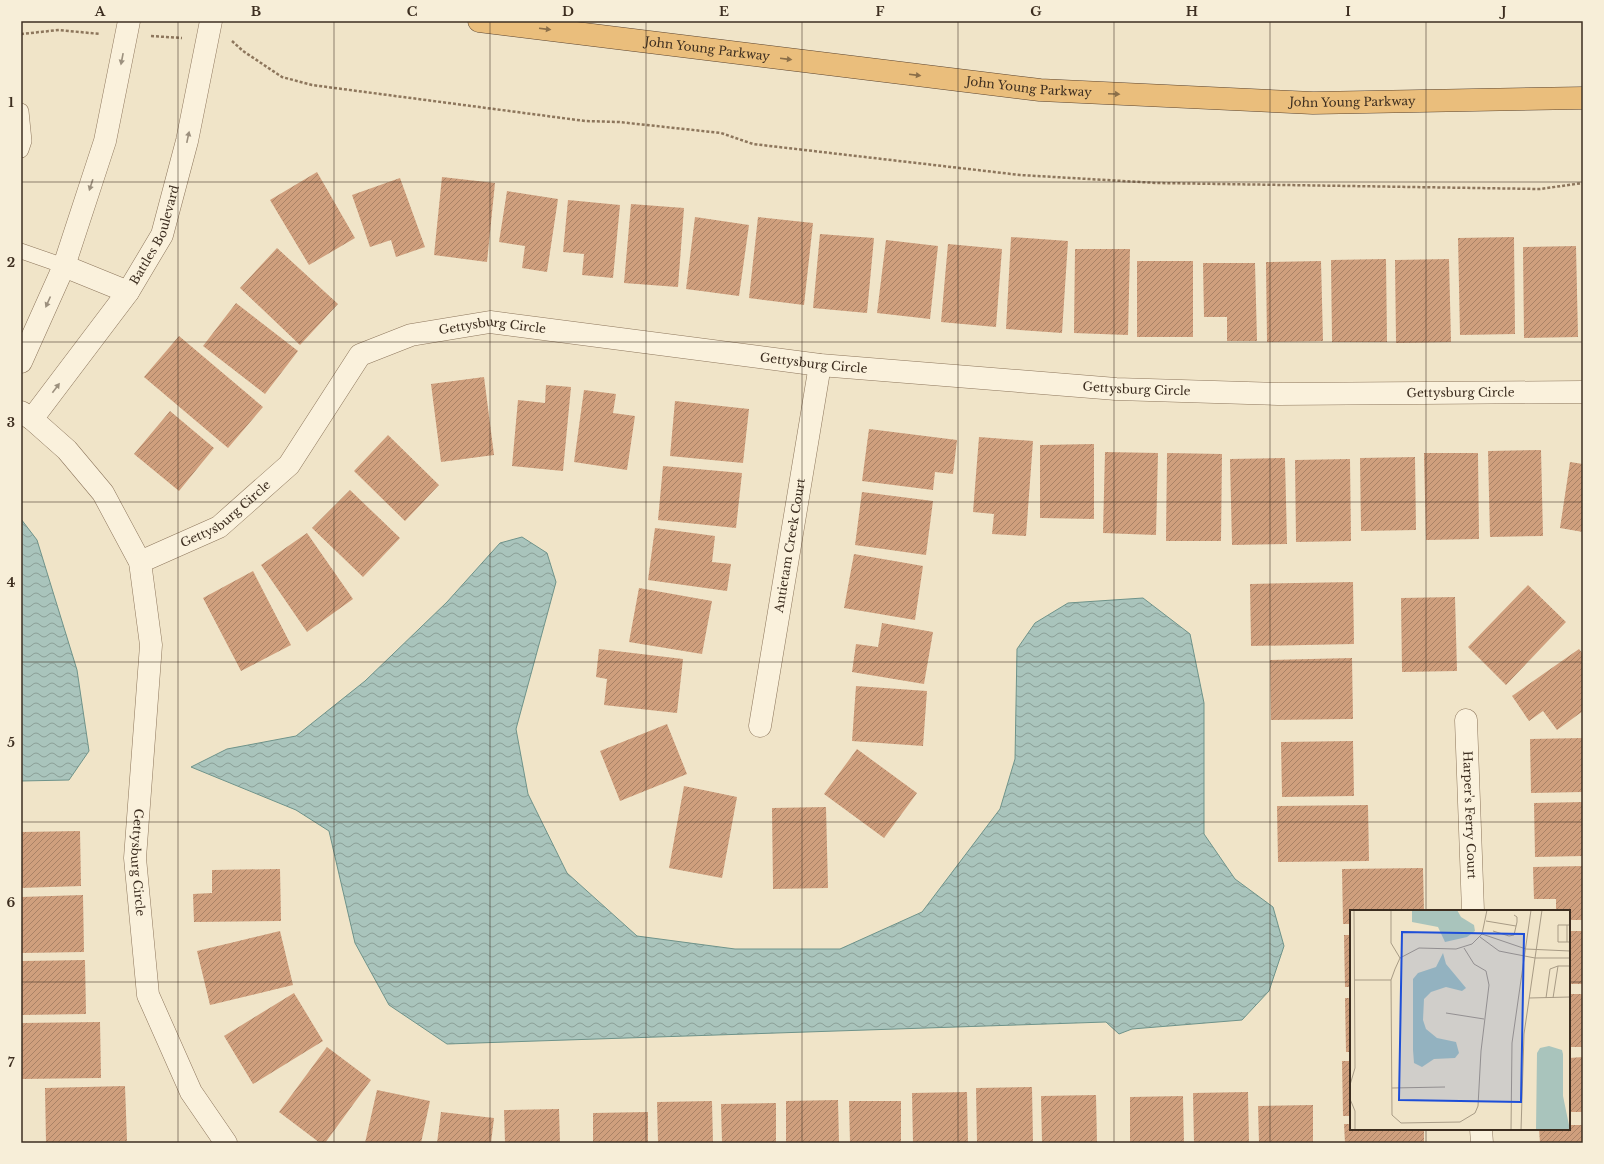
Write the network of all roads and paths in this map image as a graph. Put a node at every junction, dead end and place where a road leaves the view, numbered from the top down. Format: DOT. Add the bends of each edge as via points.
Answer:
graph roads {
  1 [pos="479,21"];
  2 [pos="128,28"];
  3 [pos="209,30"];
  4 [pos="21,34"];
  5 [pos="1583,98"];
  6 [pos="21,111"];
  7 [pos="21,150"];
  8 [pos="1583,183"];
  9 [pos="21,251"];
  10 [pos="64,266"];
  11 [pos="128,292"];
  12 [pos="21,362"];
  13 [pos="820,365"];
  14 [pos="1583,392"];
  15 [pos="27,416"];
  16 [pos="140,562"];
  17 [pos="1466,720"];
  18 [pos="760,726"];
  19 [pos="1473,910"];
  20 [pos="1481,1130"];
  21 [pos="226,1143"];
  22 [pos="1482,1143"];
  1 -- 5 [label="highway, John Young Parkway, one-way" via="1040,90 1313,103"];
  2 -- 3 [label="path"];
  2 -- 4 [label="path"];
  2 -- 10 [label="street, one-way" via="105,141"];
  3 -- 8 [label="path" via="230,40 282,77 312,85 585,121 721,133 753,144 1020,175 1157,183 1540,188"];
  11 -- 3 [label="street, Battles Boulevard, one-way" via="162,235 187,141"];
  6 -- 7 [label="lane" via="24,141"];
  9 -- 10 [label="lane"];
  10 -- 11 [label="street"];
  10 -- 12 [label="street, one-way"];
  15 -- 11 [label="street, Battles Boulevard, one-way"];
  13 -- 14 [label="street, Gettysburg Circle" via="1124,389 1278,394"];
  13 -- 16 [label="street, Gettysburg Circle" via="490,322 411,335 360,355 288,465 219,527"];
  13 -- 18 [label="street, Antietam Creek Court"];
  15 -- 16 [label="street, Gettysburg Circle" via="67,450 103,493"];
  16 -- 21 [label="street, Gettysburg Circle" via="151,644 135,858 148,995 191,1092"];
  17 -- 19 [label="street, Harper's Ferry Court"];
  20 -- 22 [label="street"];
}
